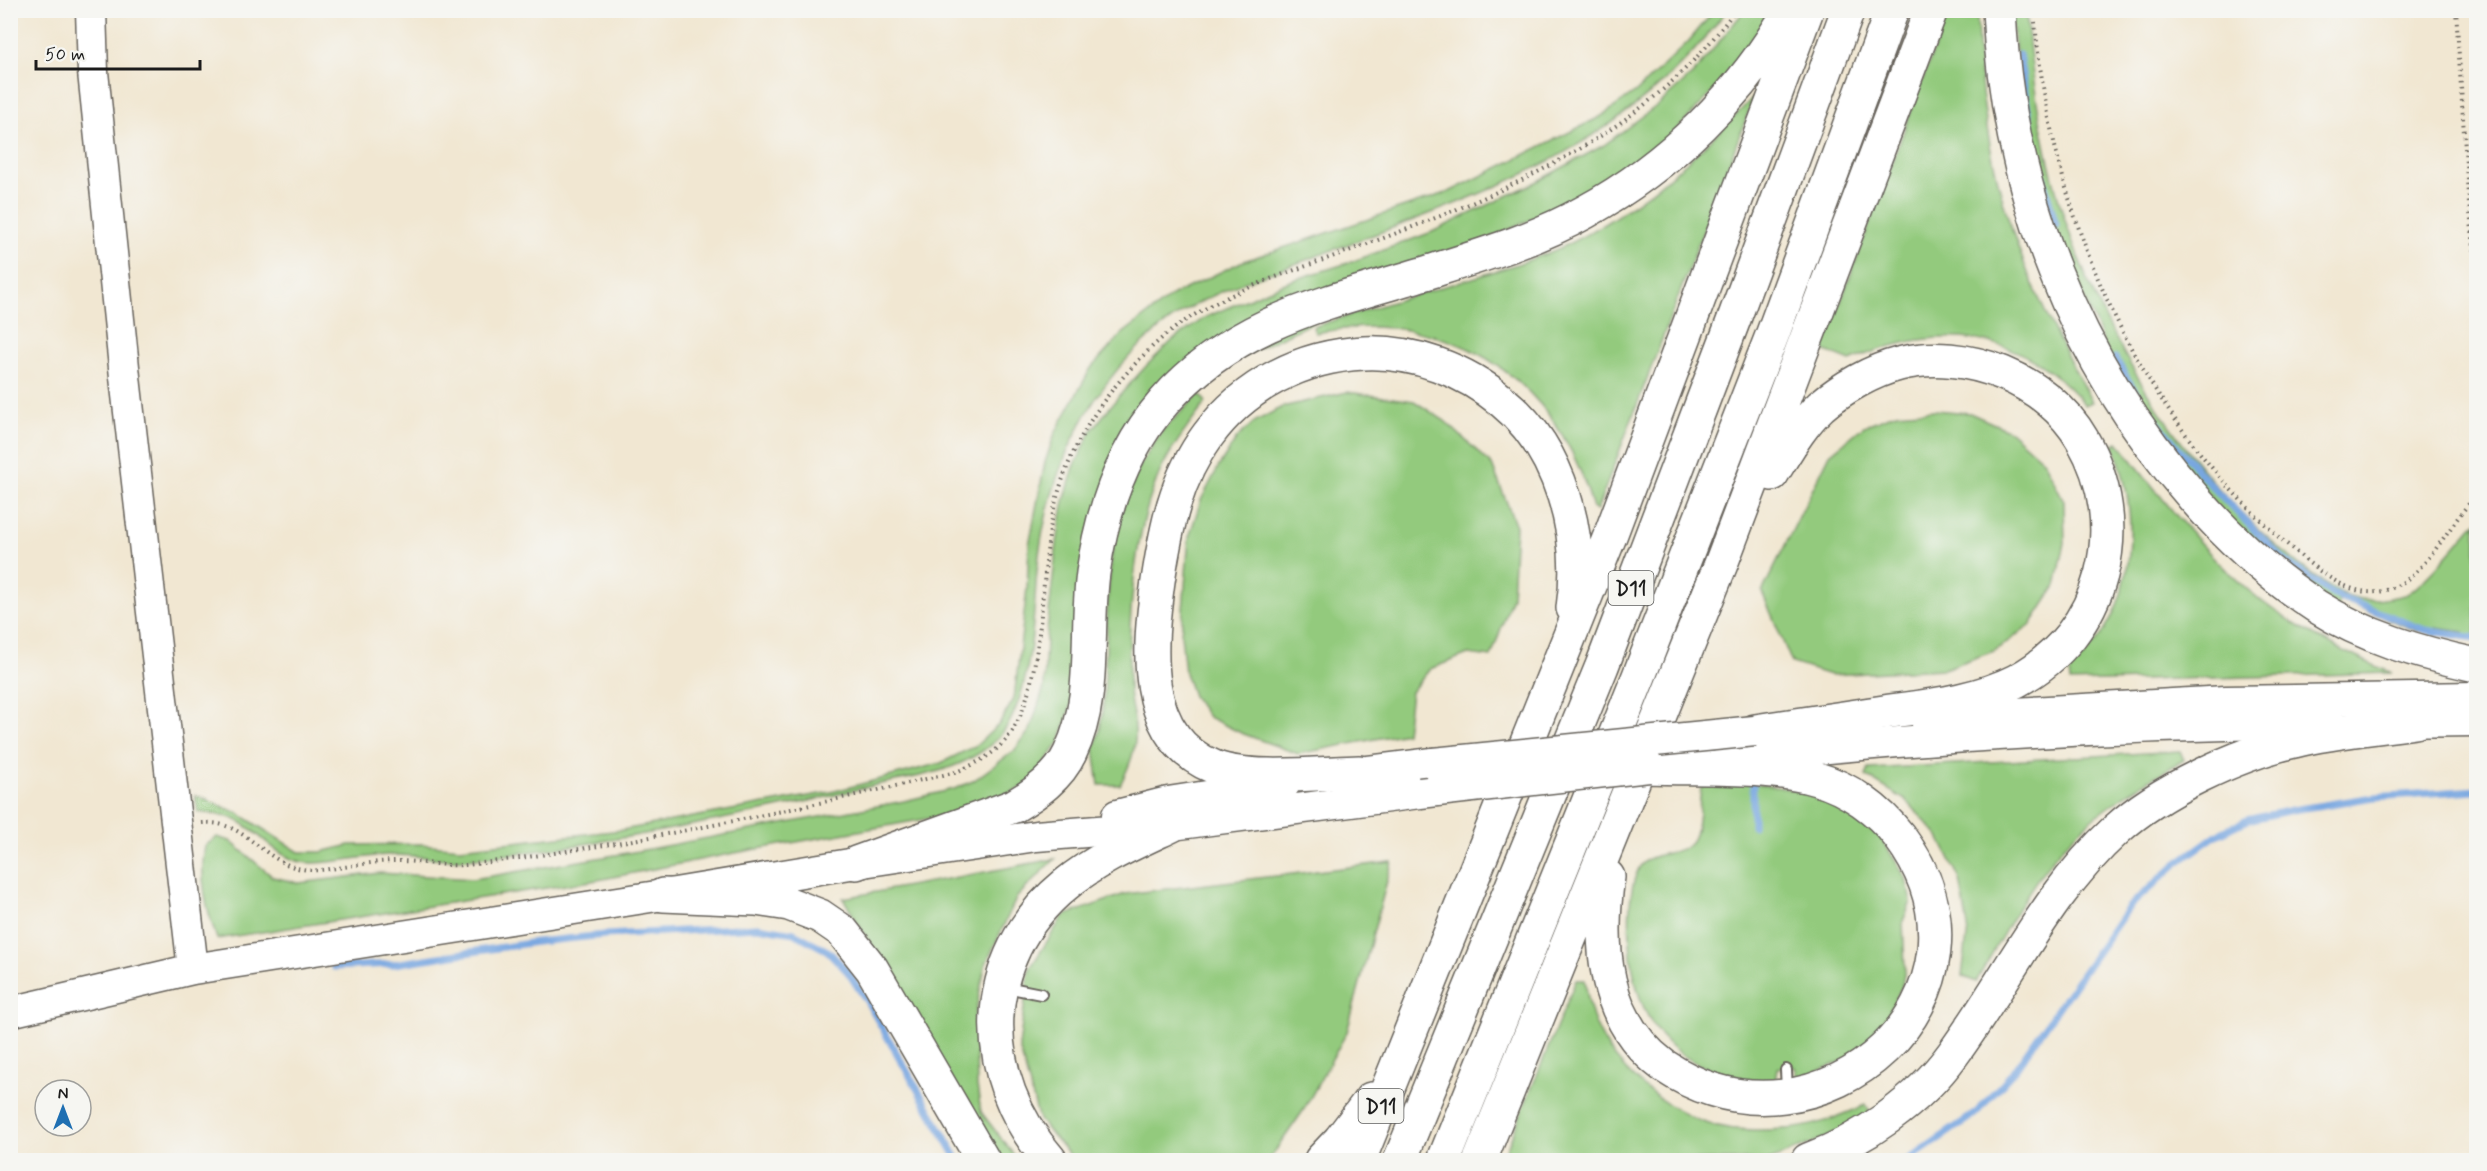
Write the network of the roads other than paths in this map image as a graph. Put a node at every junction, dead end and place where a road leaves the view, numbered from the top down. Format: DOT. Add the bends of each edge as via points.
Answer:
graph roads {
  1 [pos="91,10"];
  2 [pos="1790,10"];
  3 [pos="1807,10"];
  4 [pos="1848,10"];
  5 [pos="1892,10"];
  6 [pos="1931,10"];
  7 [pos="1999,10"];
  8 [pos="1721,564"];
  9 [pos="1561,659"];
  10 [pos="2476,666"];
  11 [pos="2476,697"];
  12 [pos="2476,721"];
  13 [pos="2415,722"];
  14 [pos="1746,752"];
  15 [pos="1649,767"];
  16 [pos="1359,772"];
  17 [pos="1172,825"];
  18 [pos="1615,831"];
  19 [pos="1036,836"];
  20 [pos="856,863"];
  21 [pos="663,895"];
  22 [pos="193,969"];
  23 [pos="1002,986"];
  24 [pos="1041,994"];
  25 [pos="10,1012"];
  26 [pos="1404,1051"];
  27 [pos="1786,1070"];
  28 [pos="1787,1102"];
  29 [pos="983,1161"];
  30 [pos="1050,1161"];
  31 [pos="1321,1161"];
  32 [pos="1359,1161"];
  33 [pos="1400,1161"];
  34 [pos="1444,1161"];
  35 [pos="1480,1161"];
  36 [pos="1808,1161"];
  1 -- 22 [label="main road" via="93,72 124,375"];
  2 -- 20 [label="highway" via="1724,102 1634,182 1583,213 1521,241 1310,307 1263,326 1197,369 1163,402 1136,440 1115,481 1099,534 1085,698 1070,754 1037,792 1014,806"];
  3 -- 9 [label="highway"];
  4 -- 33 [label="highway, D11" via="1602,666"];
  5 -- 34 [label="highway, D11" via="1639,676"];
  6 -- 8 [label="highway"];
  7 -- 10 [label="highway" via="2011,120 2043,241 2096,360 2149,442 2207,513 2290,588 2352,625 2388,641"];
  8 -- 14 [label="highway" via="1796,435 1822,406 1846,388 1899,364 1927,360 1961,362 1992,369 2043,396 2082,439 2098,475 2105,507 2108,537 2095,596 2058,651 2038,666 2015,681 1984,692"];
  8 -- 18 [label="highway"];
  9 -- 16 [label="highway" via="1574,600 1569,515 1542,446 1511,408 1471,378 1400,355 1332,357 1275,376 1237,403 1208,434 1175,496 1154,608 1152,678 1160,710 1173,735 1214,767 1245,773"];
  9 -- 26 [label="highway, D11"];
  11 -- 14 [label="main road" via="2111,706"];
  12 -- 13 [label="main road"];
  13 -- 14 [label="main road" via="2082,731"];
  13 -- 36 [label="highway" via="2296,740 2274,747 2166,794 2118,828 2078,867 1952,1055 1926,1084 1873,1128"];
  14 -- 15 [label="highway"];
  14 -- 16 [label="main road, bridge" via="1433,763"];
  14 -- 28 [label="highway" via="1788,773 1817,779 1848,793 1876,812 1892,827 1917,864 1933,923 1934,944 1927,984 1898,1041 1849,1083 1808,1099"];
  15 -- 17 [label="main road, bridge"];
  16 -- 19 [label="main road" via="1168,802"];
  17 -- 19 [label="main road"];
  17 -- 23 [label="highway" via="1108,856 1065,885 1036,915 1017,943"];
  18 -- 28 [label="highway" via="1604,903 1603,947 1611,989 1630,1029 1660,1063 1698,1088 1741,1101"];
  18 -- 35 [label="highway"];
  19 -- 20 [label="main road"];
  20 -- 21 [label="main road"];
  21 -- 22 [label="main road"];
  21 -- 29 [label="highway" via="789,904 820,916 842,931 872,969"];
  22 -- 25 [label="main road"];
  23 -- 24 [label="lane"];
  23 -- 30 [label="highway" via="997,1041 1005,1087 1023,1126"];
  26 -- 31 [label="highway" via="1355,1122"];
  26 -- 32 [label="highway, D11"];
  27 -- 28 [label="lane"];
}
